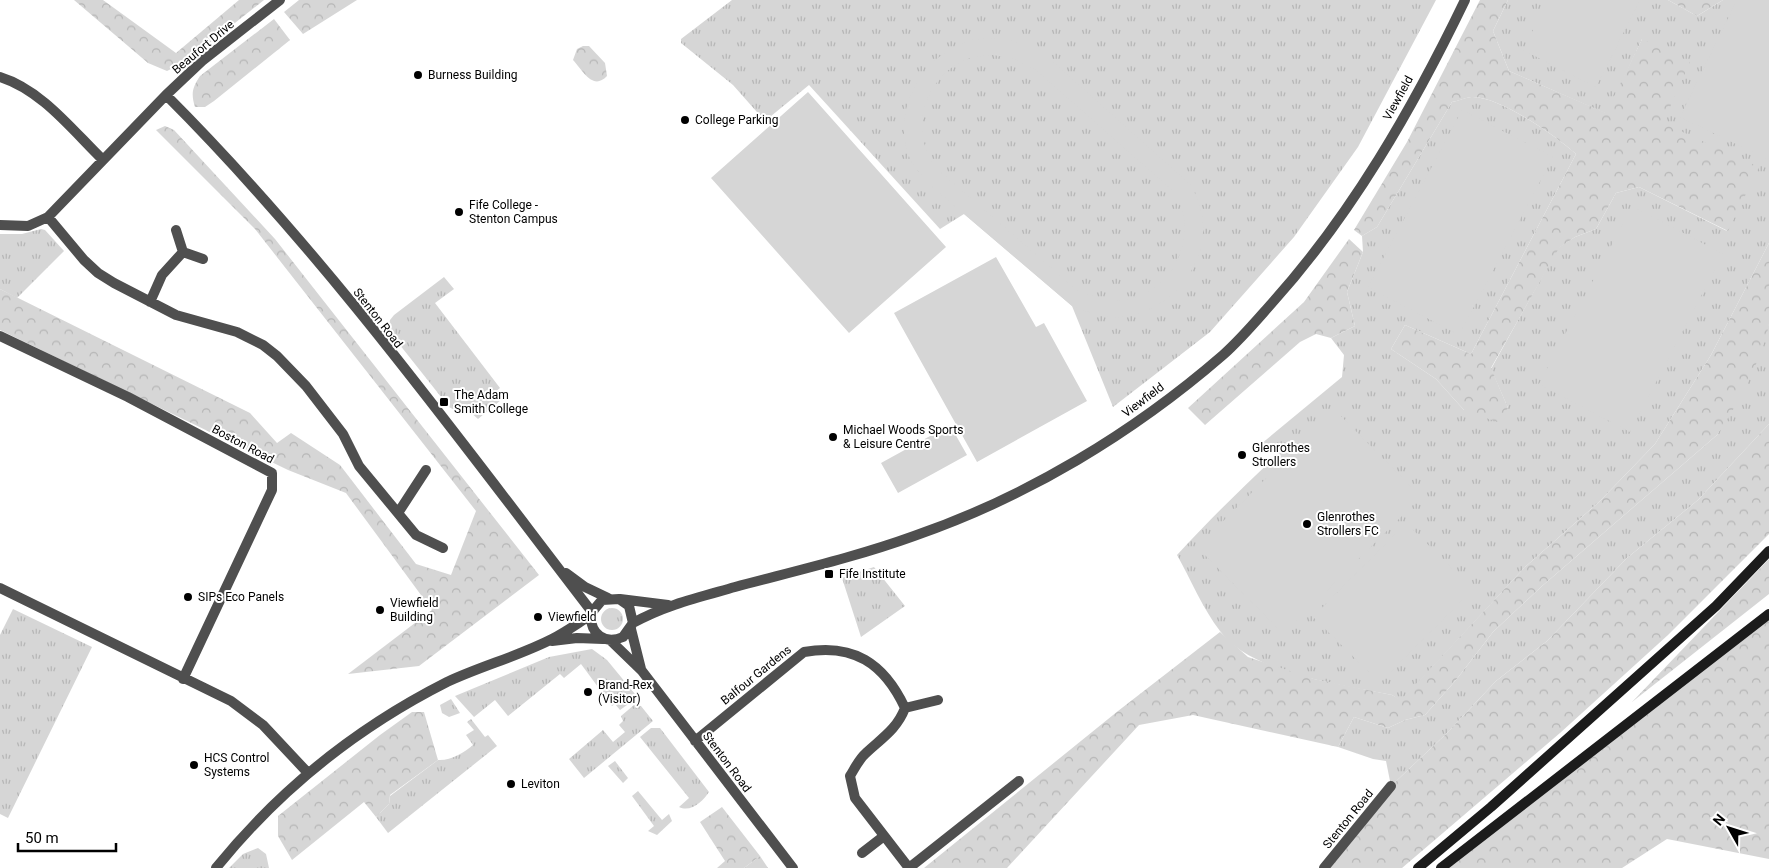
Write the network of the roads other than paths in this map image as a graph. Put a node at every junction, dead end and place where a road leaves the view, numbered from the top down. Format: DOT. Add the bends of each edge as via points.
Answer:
graph roads {
  1 [pos="280,0"];
  2 [pos="1465,0"];
  3 [pos="0,76"];
  4 [pos="166,95"];
  5 [pos="103,160"];
  6 [pos="48,217"];
  7 [pos="0,225"];
  8 [pos="176,230"];
  9 [pos="183,252"];
  10 [pos="203,258"];
  11 [pos="150,302"];
  12 [pos="0,336"];
  13 [pos="426,470"];
  14 [pos="398,514"];
  15 [pos="444,548"];
  16 [pos="1769,551"];
  17 [pos="558,567"];
  18 [pos="0,588"];
  19 [pos="608,598"];
  20 [pos="619,599"];
  21 [pos="670,605"];
  22 [pos="591,614"];
  23 [pos="1769,614"];
  24 [pos="632,626"];
  25 [pos="607,640"];
  26 [pos="542,643"];
  27 [pos="642,670"];
  28 [pos="183,679"];
  29 [pos="938,700"];
  30 [pos="905,708"];
  31 [pos="695,741"];
  32 [pos="308,774"];
  33 [pos="1019,781"];
  34 [pos="1391,786"];
  35 [pos="884,836"];
  36 [pos="862,853"];
  37 [pos="216,868"];
  38 [pos="793,868"];
  39 [pos="909,868"];
  40 [pos="1324,868"];
  41 [pos="1418,868"];
  42 [pos="1441,868"];
  1 -- 4 [label="street, Beaufort Drive"];
  2 -- 21 [label="street, Viewfield" via="1369,176 1331,230 1254,323 1224,354 1188,382 1103,446 993,504 873,551"];
  3 -- 5 [label="street" via="45,104"];
  4 -- 5 [label="street, Beaufort Drive"];
  4 -- 17 [label="street, Stenton Road" via="297,235"];
  5 -- 6 [label="street, Beaufort Drive"];
  6 -- 7 [label="street" via="28,226"];
  6 -- 11 [label="street" via="65,240 98,273"];
  8 -- 9 [label="street"];
  9 -- 10 [label="street"];
  9 -- 11 [label="street" via="162,275"];
  11 -- 14 [label="street" via="191,320 237,332 270,350 306,386 343,434 353,457"];
  12 -- 28 [label="street, Boston Road" via="128,396 272,473 272,490"];
  13 -- 14 [label="street"];
  14 -- 15 [label="street" via="416,535"];
  16 -- 41 [label="main road" via="1716,606"];
  17 -- 19 [label="street, Stenton Road" via="585,587"];
  17 -- 22 [label="street, Stenton Road"];
  18 -- 28 [label="street"];
  19 -- 20 [label="street"];
  19 -- 22 [label="street" via="597,604"];
  20 -- 21 [label="street, Viewfield"];
  20 -- 24 [label="street" via="632,611"];
  21 -- 24 [label="street, Viewfield"];
  22 -- 25 [label="street" via="593,629"];
  22 -- 26 [label="street"];
  23 -- 42 [label="main road"];
  24 -- 25 [label="street" via="623,637"];
  24 -- 27 [label="street, Stenton Road" via="634,650"];
  25 -- 26 [label="street" via="577,638"];
  25 -- 27 [label="street, Stenton Road"];
  26 -- 32 [label="street" via="479,668 370,725"];
  27 -- 31 [label="street, Stenton Road"];
  28 -- 32 [label="street" via="237,706 263,726"];
  29 -- 30 [label="street"];
  30 -- 31 [label="street, Balfour Gardens" via="882,672 861,656 822,648 804,652"];
  30 -- 35 [label="street" via="890,734 865,754 850,776 855,798"];
  31 -- 38 [label="street, Stenton Road"];
  32 -- 37 [label="street" via="243,835"];
  33 -- 39 [label="street"];
  34 -- 40 [label="street, Stenton Road"];
  35 -- 36 [label="street"];
  35 -- 39 [label="street"];
}
